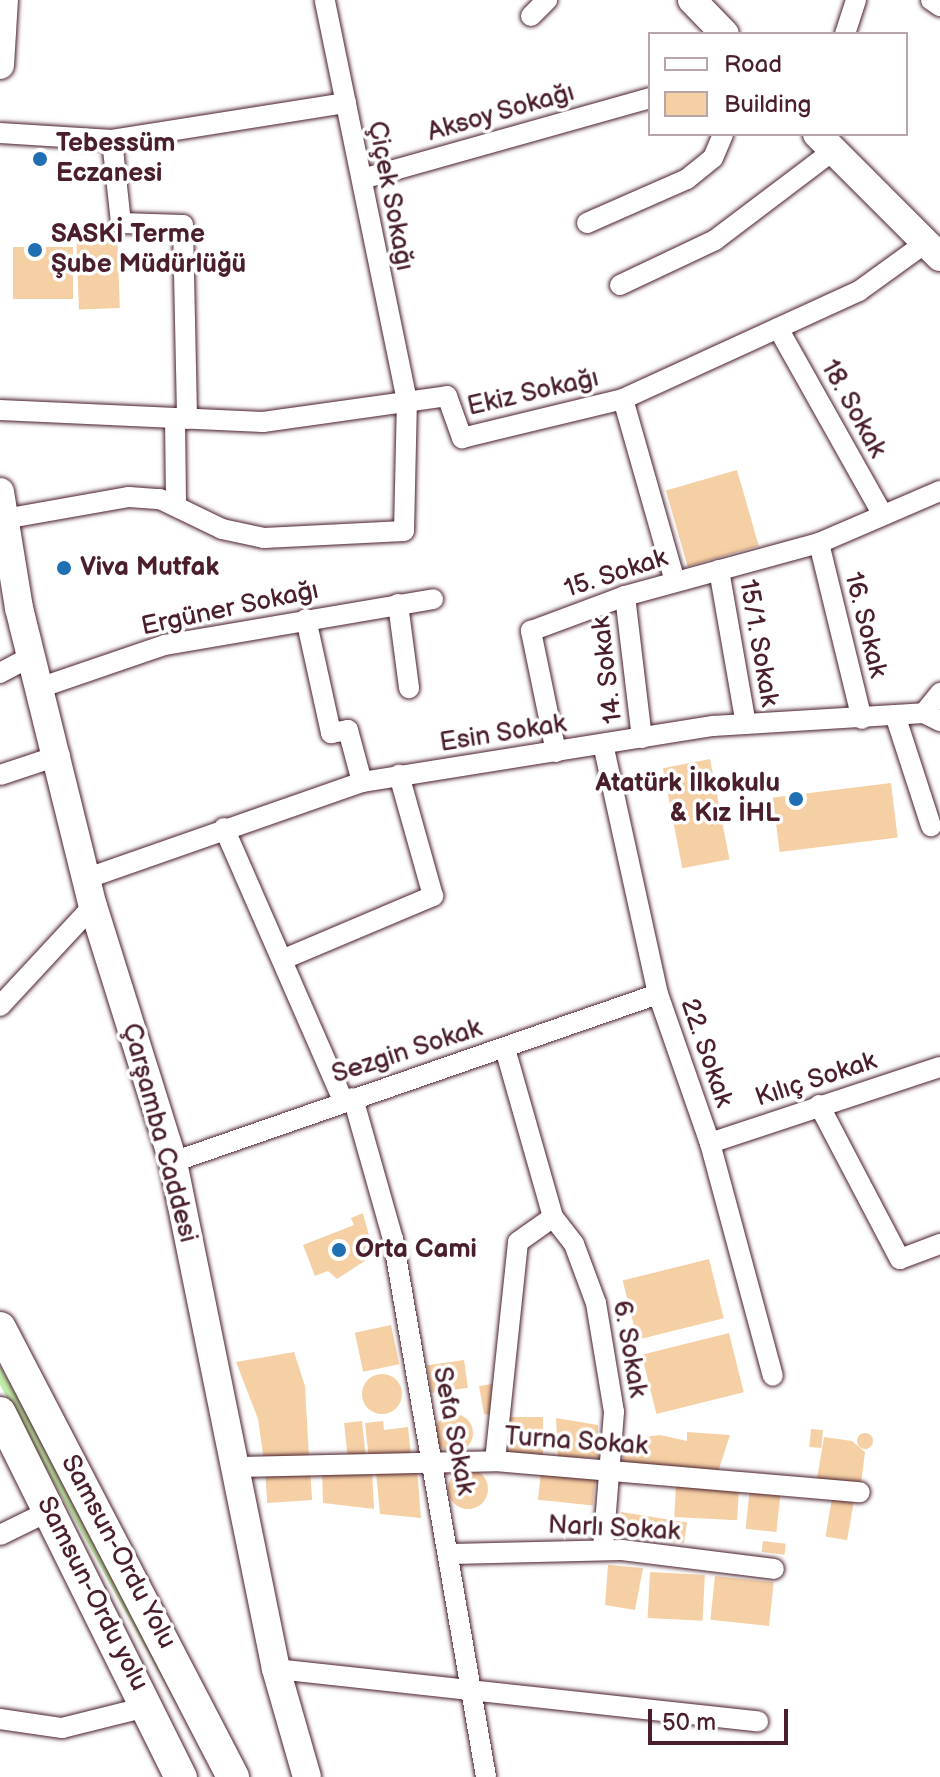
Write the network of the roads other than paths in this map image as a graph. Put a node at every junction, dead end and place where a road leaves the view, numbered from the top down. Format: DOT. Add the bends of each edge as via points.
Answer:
graph roads {
  1 [pos="325,0"];
  2 [pos="547,0"];
  3 [pos="692,0"];
  4 [pos="856,0"];
  5 [pos="931,0"];
  6 [pos="940,6"];
  7 [pos="2,15"];
  8 [pos="531,16"];
  9 [pos="723,32"];
  10 [pos="846,32"];
  11 [pos="0,65"];
  12 [pos="648,99"];
  13 [pos="346,103"];
  14 [pos="0,133"];
  15 [pos="722,136"];
  16 [pos="112,140"];
  17 [pos="826,142"];
  18 [pos="366,178"];
  19 [pos="587,223"];
  20 [pos="932,250"];
  21 [pos="620,285"];
  22 [pos="778,328"];
  23 [pos="623,399"];
  24 [pos="407,401"];
  25 [pos="0,410"];
  26 [pos="181,418"];
  27 [pos="940,491"];
  28 [pos="2,505"];
  29 [pos="176,506"];
  30 [pos="883,515"];
  31 [pos="819,543"];
  32 [pos="719,570"];
  33 [pos="675,582"];
  34 [pos="625,596"];
  35 [pos="433,599"];
  36 [pos="398,604"];
  37 [pos="306,619"];
  38 [pos="32,656"];
  39 [pos="0,673"];
  40 [pos="42,687"];
  41 [pos="409,688"];
  42 [pos="940,693"];
  43 [pos="895,715"];
  44 [pos="932,717"];
  45 [pos="862,719"];
  46 [pos="746,724"];
  47 [pos="642,738"];
  48 [pos="603,744"];
  49 [pos="556,752"];
  50 [pos="60,755"];
  51 [pos="0,775"];
  52 [pos="399,775"];
  53 [pos="362,782"];
  54 [pos="931,826"];
  55 [pos="224,828"];
  56 [pos="88,878"];
  57 [pos="93,906"];
  58 [pos="284,959"];
  59 [pos="658,994"];
  60 [pos="0,1006"];
  61 [pos="505,1048"];
  62 [pos="940,1067"];
  63 [pos="348,1099"];
  64 [pos="819,1105"];
  65 [pos="710,1143"];
  66 [pos="173,1162"];
  67 [pos="553,1217"];
  68 [pos="940,1244"];
  69 [pos="0,1328"];
  70 [pos="773,1376"];
  71 [pos="0,1413"];
  72 [pos="495,1461"];
  73 [pos="430,1463"];
  74 [pos="239,1467"];
  75 [pos="607,1469"];
  76 [pos="860,1492"];
  77 [pos="49,1511"];
  78 [pos="0,1535"];
  79 [pos="603,1549"];
  80 [pos="451,1554"];
  81 [pos="774,1569"];
  82 [pos="276,1669"];
  83 [pos="472,1688"];
  84 [pos="150,1706"];
  85 [pos="0,1719"];
  86 [pos="758,1721"];
  87 [pos="299,1771"];
  88 [pos="181,1777"];
  89 [pos="233,1777"];
  90 [pos="486,1777"];
  1 -- 13 [label="street, Çiçek Sokağı"];
  2 -- 8 [label="street"];
  3 -- 9 [label="main road"];
  4 -- 10 [label="street"];
  5 -- 6 [label="street"];
  7 -- 11 [label="main road"];
  12 -- 18 [label="street, Aksoy Sokağı"];
  13 -- 16 [label="street"];
  13 -- 18 [label="street, Çiçek Sokağı"];
  14 -- 16 [label="street"];
  15 -- 19 [label="street" via="713,158 687,179"];
  16 -- 26 [label="street" via="121,223 183,225"];
  17 -- 20 [label="main road"];
  17 -- 21 [label="street" via="715,240"];
  18 -- 24 [label="street, Çiçek Sokağı"];
  20 -- 22 [label="street, Ekiz Sokağı"];
  22 -- 23 [label="street, Ekiz Sokağı"];
  22 -- 30 [label="street, 18. Sokak"];
  23 -- 24 [label="street, Ekiz Sokağı" via="462,438 447,396"];
  23 -- 33 [label="street"];
  24 -- 26 [label="street, Ekiz Sokağı" via="263,422"];
  24 -- 29 [label="street, Çiçek Sokağı" via="404,531 264,538 222,529"];
  25 -- 26 [label="street, Ekiz Sokağı"];
  26 -- 29 [label="street"];
  27 -- 30 [label="street, 15. Sokak"];
  28 -- 29 [label="street" via="129,497"];
  28 -- 38 [label="main road, Çarşamba Caddesi"];
  30 -- 31 [label="street, 15. Sokak"];
  31 -- 32 [label="street, 15. Sokak"];
  31 -- 45 [label="street, 16. Sokak"];
  32 -- 33 [label="street, 15. Sokak"];
  32 -- 46 [label="street, 15/1. Sokak"];
  33 -- 34 [label="street, 15. Sokak"];
  34 -- 47 [label="street, 14. Sokak"];
  34 -- 49 [label="street, 15. Sokak" via="531,631"];
  35 -- 36 [label="street, Ergüner Sokağı"];
  36 -- 37 [label="street, Ergüner Sokağı"];
  36 -- 41 [label="street"];
  37 -- 40 [label="street, Ergüner Sokağı" via="165,645"];
  37 -- 53 [label="street" via="331,733 348,730"];
  38 -- 39 [label="street"];
  38 -- 40 [label="main road, Çarşamba Caddesi"];
  40 -- 50 [label="main road, Çarşamba Caddesi"];
  42 -- 44 [label="street"];
  43 -- 44 [label="street, Esin Sokak"];
  43 -- 45 [label="street, Esin Sokak"];
  43 -- 54 [label="street"];
  45 -- 46 [label="street, Esin Sokak"];
  46 -- 47 [label="street, Esin Sokak"];
  47 -- 48 [label="street, Esin Sokak"];
  48 -- 49 [label="street, Esin Sokak"];
  48 -- 59 [label="street, 22. Sokak"];
  49 -- 52 [label="street, Esin Sokak"];
  50 -- 51 [label="street"];
  50 -- 56 [label="main road, Çarşamba Caddesi"];
  52 -- 53 [label="street, Esin Sokak"];
  52 -- 58 [label="street" via="433,896"];
  53 -- 55 [label="street, Esin Sokak"];
  55 -- 56 [label="street, Esin Sokak"];
  55 -- 58 [label="street, Sefa Sokak"];
  56 -- 57 [label="main road, Çarşamba Caddesi"];
  57 -- 60 [label="street"];
  57 -- 66 [label="main road, Çarşamba Caddesi"];
  58 -- 63 [label="street, Sefa Sokak"];
  59 -- 61 [label="street, Sezgin Sokak"];
  59 -- 65 [label="street, 22. Sokak"];
  61 -- 63 [label="street, Sezgin Sokak"];
  61 -- 67 [label="street, 6. Sokak"];
  62 -- 64 [label="street, Kılıç Sokak"];
  63 -- 66 [label="street, Sezgin Sokak"];
  63 -- 73 [label="street, Sefa Sokak" via="393,1239"];
  64 -- 65 [label="street, Kılıç Sokak"];
  64 -- 68 [label="street" via="900,1259"];
  65 -- 70 [label="street, 22. Sokak"];
  66 -- 74 [label="main road, Çarşamba Caddesi"];
  67 -- 72 [label="street" via="518,1242"];
  67 -- 75 [label="street, 6. Sokak" via="574,1244 596,1303 614,1412"];
  69 -- 89 [label="highway, Samsun-Ordu Yolu"];
  71 -- 77 [label="highway, Samsun-Ordu yolu"];
  72 -- 73 [label="street, Turna Sokak"];
  72 -- 75 [label="street, Turna Sokak"];
  73 -- 74 [label="street, Turna Sokak"];
  73 -- 80 [label="street, Sefa Sokak"];
  74 -- 82 [label="main road, Çarşamba Caddesi"];
  75 -- 76 [label="street, Turna Sokak"];
  75 -- 79 [label="street, 6. Sokak"];
  77 -- 78 [label="street"];
  77 -- 84 [label="highway, Samsun-Ordu yolu"];
  79 -- 80 [label="street, Narlı Sokak"];
  79 -- 81 [label="street, Narlı Sokak"];
  80 -- 83 [label="street, Sefa Sokak"];
  82 -- 83 [label="street"];
  82 -- 87 [label="main road, Çarşamba Caddesi"];
  83 -- 86 [label="street"];
  83 -- 90 [label="street, Sefa Sokak"];
  84 -- 85 [label="street" via="62,1728"];
  84 -- 88 [label="highway, Samsun-Ordu yolu"];
}
